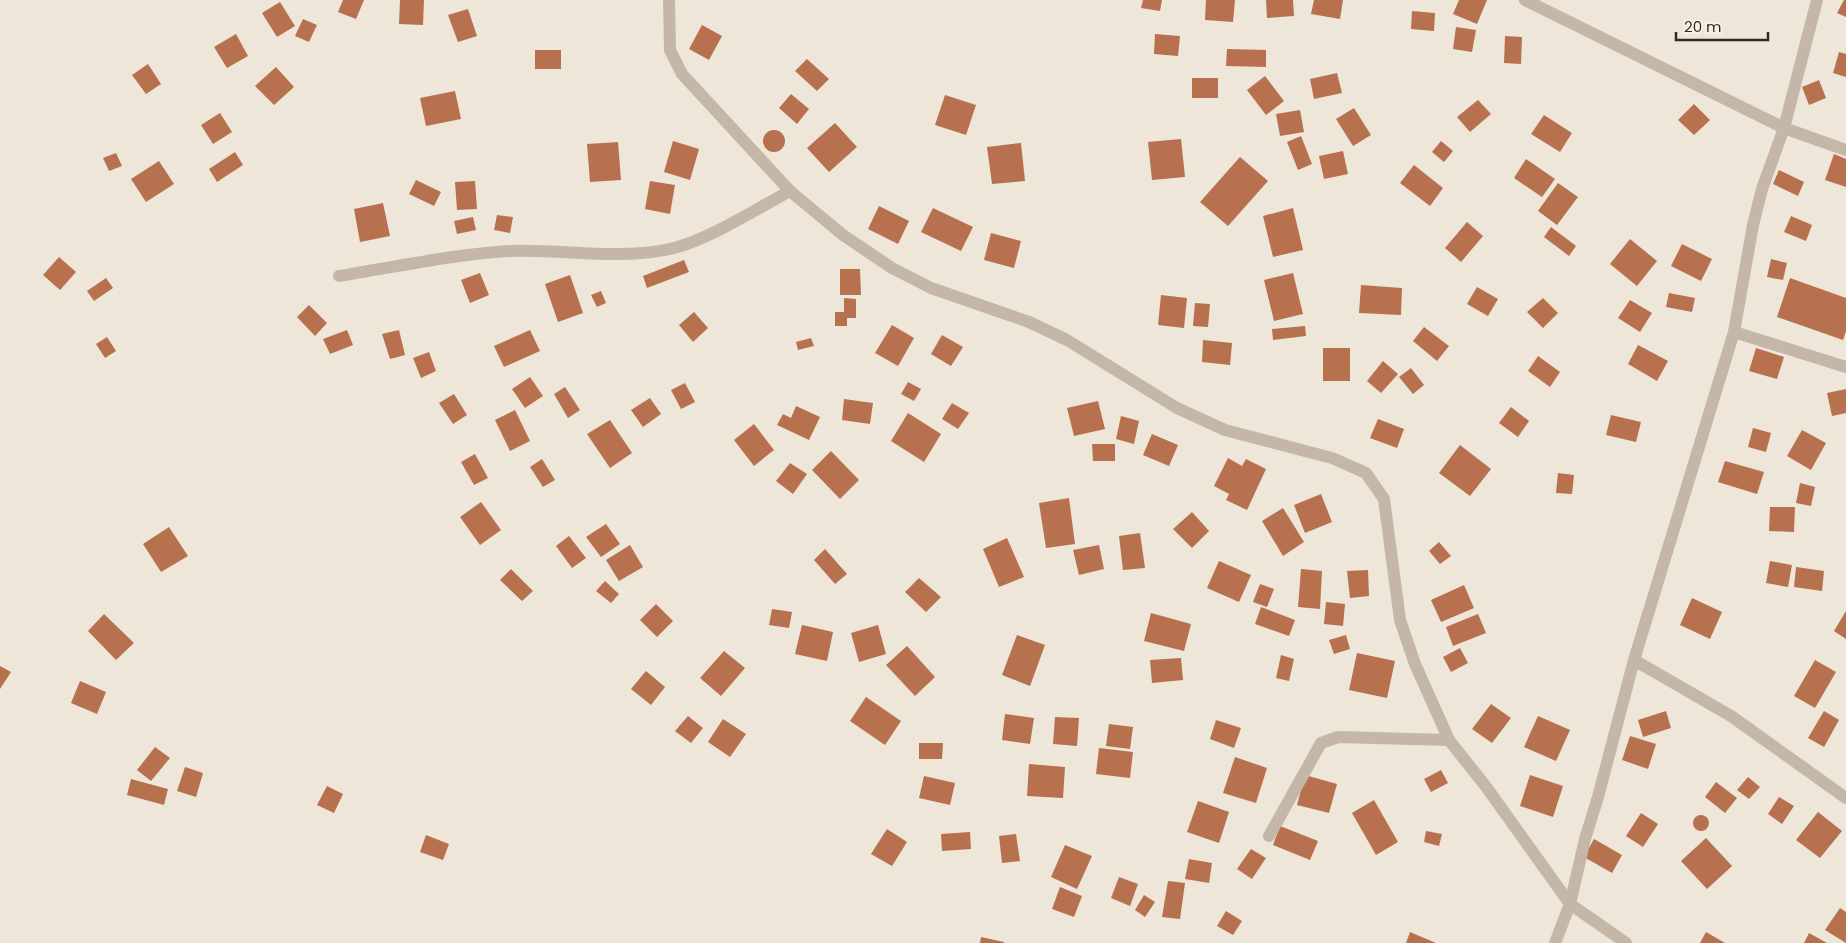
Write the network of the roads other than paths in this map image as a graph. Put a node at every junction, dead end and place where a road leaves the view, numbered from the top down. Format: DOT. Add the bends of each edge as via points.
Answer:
graph roads {
  1 [pos="669,0"];
  2 [pos="1525,0"];
  3 [pos="1817,0"];
  4 [pos="1784,128"];
  5 [pos="1846,150"];
  6 [pos="790,191"];
  7 [pos="339,276"];
  8 [pos="1734,332"];
  9 [pos="1846,367"];
  10 [pos="1634,660"];
  11 [pos="1449,740"];
  12 [pos="1846,798"];
  13 [pos="1268,836"];
  14 [pos="1570,904"];
  15 [pos="1555,943"];
  16 [pos="1626,943"];
  1 -- 6 [label="street" via="670,50 682,74"];
  2 -- 4 [label="street"];
  3 -- 4 [label="street"];
  4 -- 5 [label="street"];
  4 -- 8 [label="street" via="1753,225"];
  6 -- 7 [label="street" via="676,247 636,255 513,251"];
  6 -- 11 [label="street" via="843,235 892,268 931,288 1029,322 1067,340 1177,408 1226,430 1332,458 1366,474 1384,499 1400,620 1415,664"];
  8 -- 9 [label="street"];
  8 -- 10 [label="street"];
  10 -- 12 [label="street" via="1730,716"];
  10 -- 14 [label="street"];
  11 -- 13 [label="street" via="1338,737 1321,743"];
  11 -- 14 [label="street"];
  14 -- 15 [label="street"];
  14 -- 16 [label="street"];
}
